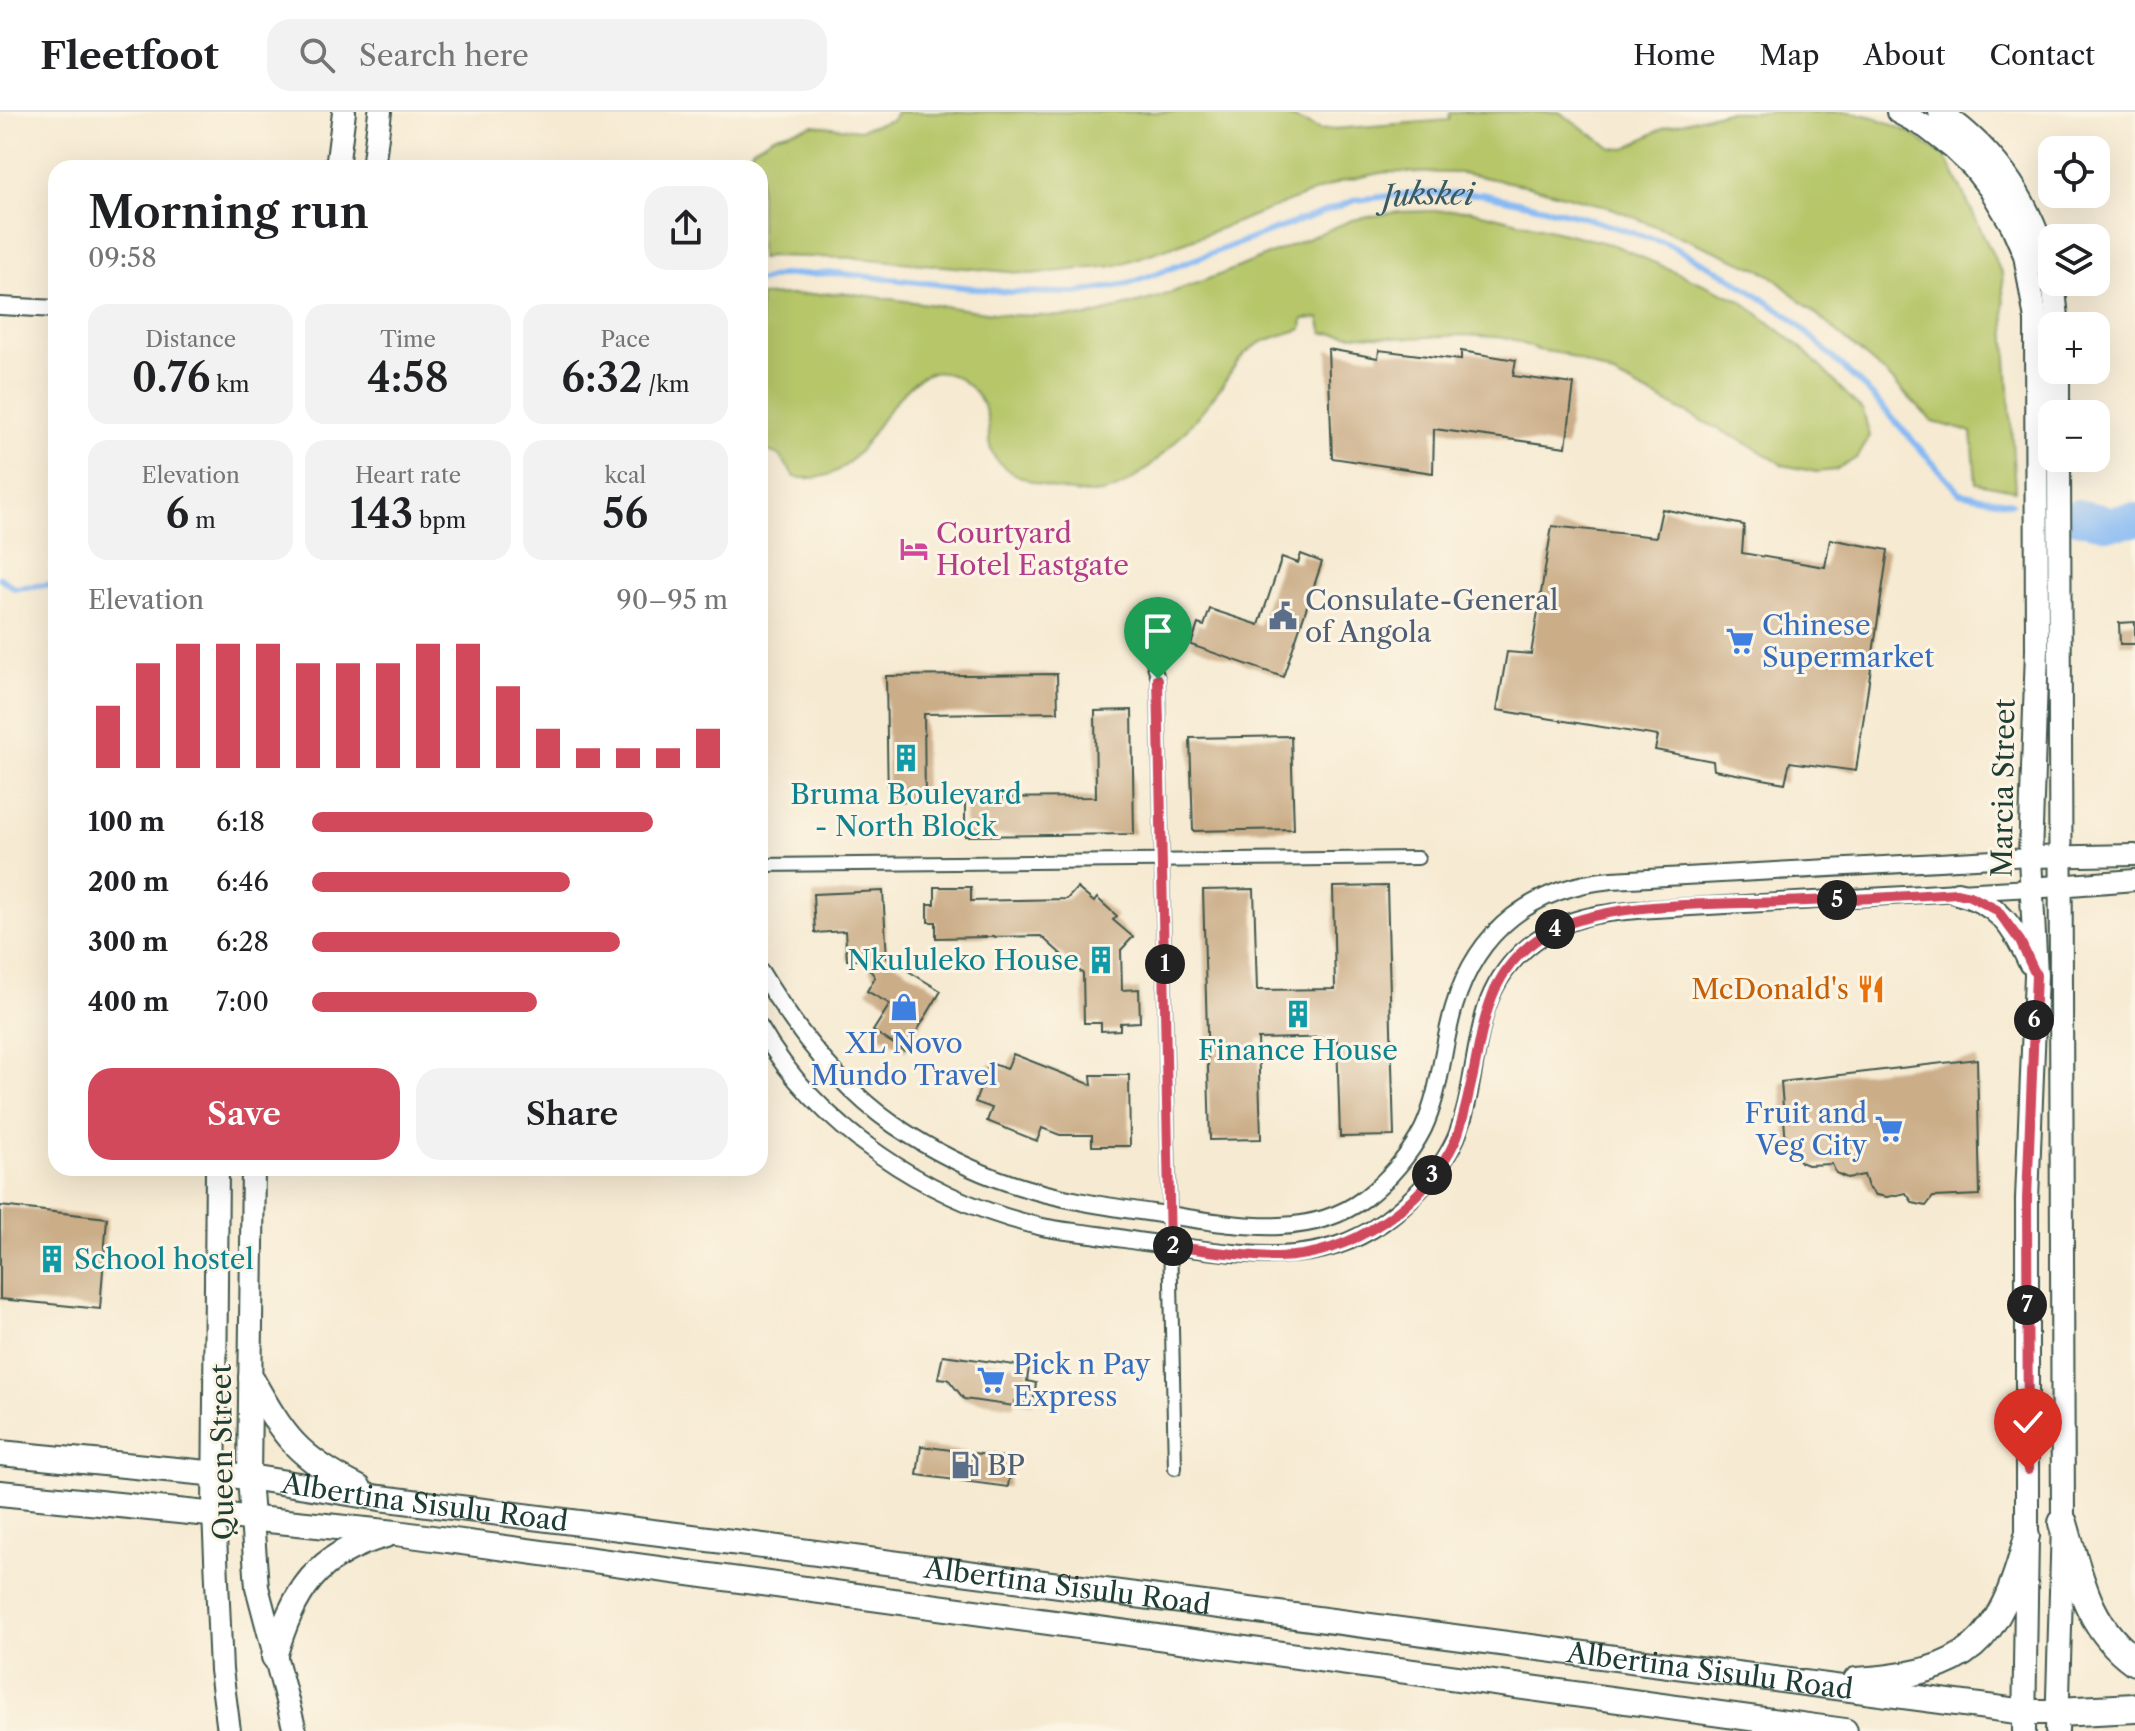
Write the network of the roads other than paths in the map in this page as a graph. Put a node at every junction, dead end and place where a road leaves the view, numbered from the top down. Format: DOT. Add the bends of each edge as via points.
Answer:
graph roads {
  1 [pos="344,112"];
  2 [pos="380,112"];
  3 [pos="1898,112"];
  4 [pos="1940,112"];
  5 [pos="338,160"];
  6 [pos="374,160"];
  7 [pos="2038,235"];
  8 [pos="0,306"];
  9 [pos="48,309"];
  10 [pos="2045,400"];
  11 [pos="2052,472"];
  12 [pos="2048,571"];
  13 [pos="1146,638"];
  14 [pos="2135,855"];
  15 [pos="2030,857"];
  16 [pos="2060,857"];
  17 [pos="1418,858"];
  18 [pos="1163,860"];
  19 [pos="768,865"];
  20 [pos="2135,880"];
  21 [pos="2061,886"];
  22 [pos="2031,888"];
  23 [pos="1957,893"];
  24 [pos="2036,975"];
  25 [pos="768,983"];
  26 [pos="768,1040"];
  27 [pos="217,1176"];
  28 [pos="253,1176"];
  29 [pos="1120,1208"];
  30 [pos="1170,1215"];
  31 [pos="1116,1237"];
  32 [pos="1170,1246"];
  33 [pos="251,1378"];
  34 [pos="0,1453"];
  35 [pos="1175,1468"];
  36 [pos="215,1473"];
  37 [pos="249,1477"];
  38 [pos="0,1493"];
  39 [pos="380,1498"];
  40 [pos="214,1513"];
  41 [pos="250,1518"];
  42 [pos="2063,1523"];
  43 [pos="396,1533"];
  44 [pos="2027,1536"];
  45 [pos="274,1657"];
  46 [pos="2135,1661"];
  47 [pos="1786,1682"];
  48 [pos="2135,1708"];
  49 [pos="2024,1721"];
  50 [pos="2058,1722"];
  51 [pos="229,1731"];
  52 [pos="295,1731"];
  53 [pos="1845,1731"];
  1 -- 5 [label="main road"];
  2 -- 6 [label="main road"];
  3 -- 10 [label="main road, Marcia Street" via="1926,127 1973,167 2012,225 2034,298"];
  4 -- 7 [label="main road" via="2005,171"];
  8 -- 9 [label="street"];
  11 -- 12 [label="main road, Marcia Street"];
  12 -- 15 [label="main road, Marcia Street"];
  12 -- 16 [label="main road, Marcia Street" via="2062,716"];
  13 -- 18 [label="street" via="1158,679"];
  14 -- 16 [label="street"];
  15 -- 16 [label="street"];
  15 -- 22 [label="main road, Marcia Street"];
  15 -- 30 [label="street" via="1612,880 1557,890 1505,924 1474,960 1454,1006 1435,1098 1422,1131 1366,1197 1342,1212 1299,1224 1244,1226"];
  16 -- 21 [label="main road, Marcia Street"];
  17 -- 18 [label="street"];
  18 -- 19 [label="street"];
  18 -- 30 [label="street"];
  20 -- 21 [label="street"];
  21 -- 22 [label="street"];
  21 -- 42 [label="main road, Marcia Street"];
  22 -- 23 [label="street"];
  22 -- 24 [label="main road, Marcia Street"];
  23 -- 24 [label="main road" via="1997,910"];
  23 -- 32 [label="street" via="1667,907 1567,923 1527,947 1497,984 1486,1009 1456,1139 1440,1166 1393,1215 1343,1244 1302,1254 1278,1257"];
  24 -- 44 [label="main road, Marcia Street" via="2027,1199"];
  25 -- 29 [label="street" via="804,1038 840,1078 928,1147 994,1177"];
  26 -- 31 [label="street" via="789,1071 842,1126 909,1172 1003,1216 1040,1227"];
  27 -- 36 [label="main road, Queen Street"];
  28 -- 33 [label="main road, Queen Street"];
  29 -- 30 [label="street"];
  29 -- 31 [label="street"];
  30 -- 32 [label="street"];
  31 -- 32 [label="street"];
  32 -- 35 [label="street"];
  33 -- 37 [label="main road, Queen Street"];
  33 -- 39 [label="main road" via="280,1428 306,1458"];
  34 -- 36 [label="main road, Albertina Sisulu Road"];
  36 -- 37 [label="main road, Albertina Sisulu Road"];
  36 -- 40 [label="main road, Queen Street"];
  37 -- 39 [label="main road, Albertina Sisulu Road"];
  37 -- 41 [label="main road, Queen Street"];
  38 -- 40 [label="main road, Albertina Sisulu Road"];
  39 -- 47 [label="main road, Albertina Sisulu Road"];
  40 -- 41 [label="main road, Albertina Sisulu Road"];
  40 -- 51 [label="main road, Queen Street"];
  41 -- 43 [label="main road, Albertina Sisulu Road"];
  41 -- 45 [label="main road, Queen Street" via="257,1587"];
  42 -- 46 [label="highway" via="2094,1619"];
  42 -- 50 [label="main road, Marcia Street"];
  43 -- 45 [label="main road" via="362,1541 320,1567 296,1599"];
  43 -- 53 [label="main road, Albertina Sisulu Road"];
  44 -- 47 [label="main road" via="2001,1611 1982,1637 1952,1661 1906,1676"];
  44 -- 49 [label="main road, Marcia Street"];
  45 -- 52 [label="main road, Queen Street"];
  47 -- 49 [label="main road, Albertina Sisulu Road"];
  48 -- 50 [label="highway, Albertina Sisulu Road"];
  49 -- 50 [label="main road, Albertina Sisulu Road"];
}
